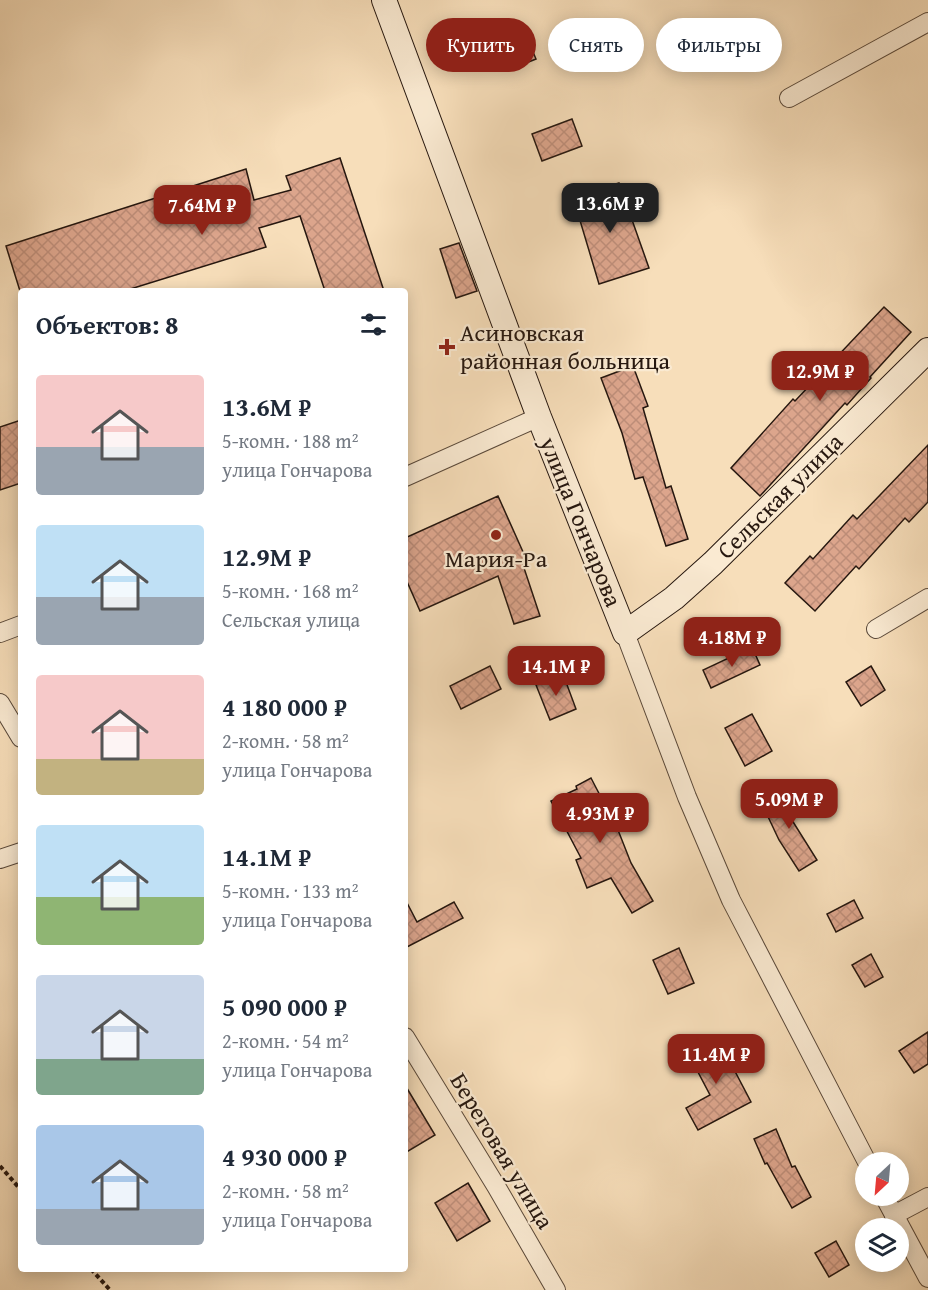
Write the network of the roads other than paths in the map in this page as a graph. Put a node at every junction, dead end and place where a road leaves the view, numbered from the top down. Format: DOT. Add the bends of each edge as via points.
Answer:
graph roads {
  1 [pos="390,2"];
  2 [pos="928,22"];
  3 [pos="789,98"];
  4 [pos="928,350"];
  5 [pos="539,417"];
  6 [pos="408,476"];
  7 [pos="928,598"];
  8 [pos="18,626"];
  9 [pos="876,629"];
  10 [pos="0,633"];
  11 [pos="625,633"];
  12 [pos="0,703"];
  13 [pos="18,733"];
  14 [pos="18,853"];
  15 [pos="0,859"];
  16 [pos="408,1041"];
  17 [pos="862,1152"];
  18 [pos="928,1197"];
  19 [pos="889,1206"];
  20 [pos="894,1215"];
  21 [pos="928,1278"];
  22 [pos="556,1290"];
  1 -- 5 [label="street, улица Гончарова"];
  2 -- 3 [label="street"];
  4 -- 11 [label="street, Сельская улица" via="713,563 674,598"];
  5 -- 6 [label="street"];
  5 -- 11 [label="street, улица Гончарова"];
  7 -- 9 [label="street"];
  8 -- 10 [label="street"];
  11 -- 17 [label="street, улица Гончарова" via="731,900"];
  12 -- 13 [label="street"];
  14 -- 15 [label="street"];
  16 -- 22 [label="street, Береговая улица"];
  18 -- 20 [label="street"];
  19 -- 20 [label="street"];
  20 -- 21 [label="street"];
}
